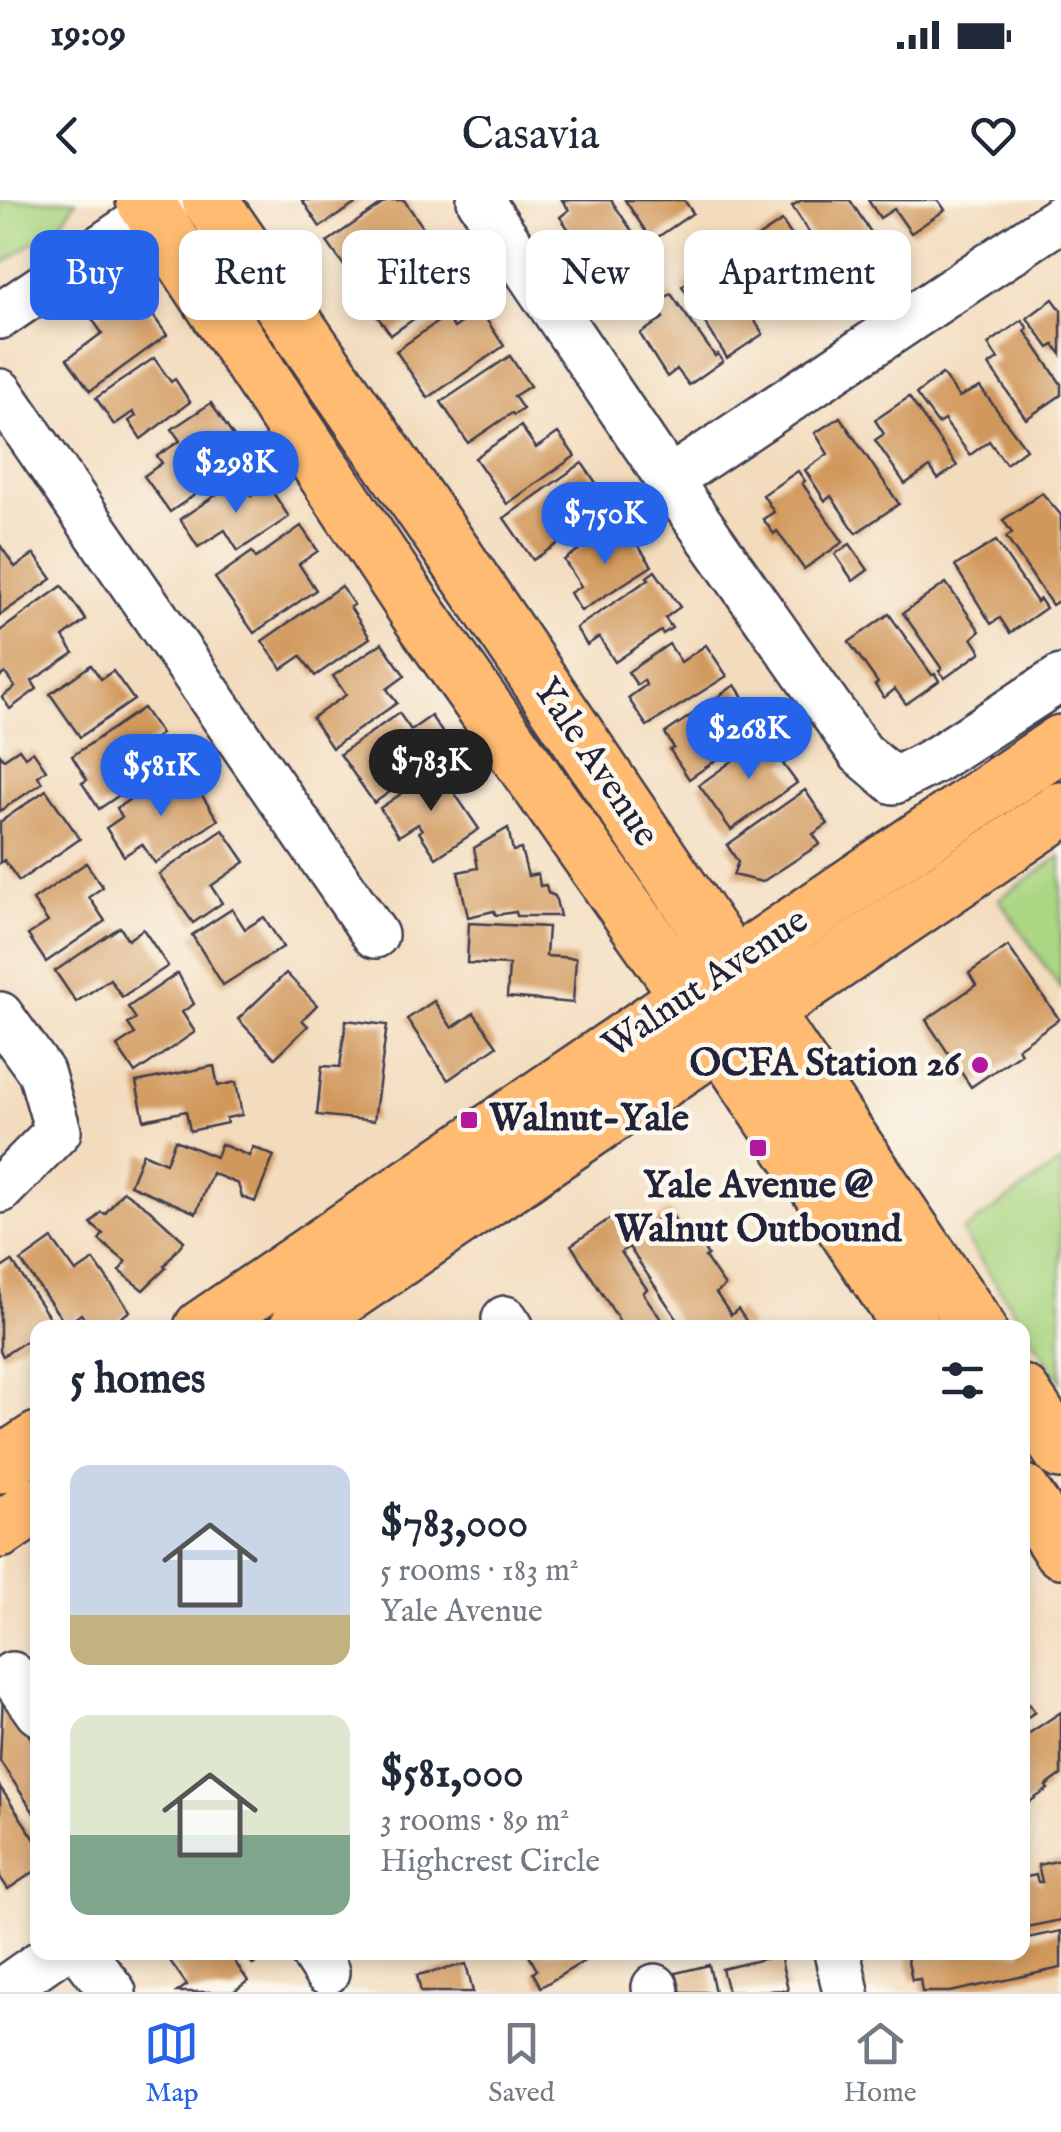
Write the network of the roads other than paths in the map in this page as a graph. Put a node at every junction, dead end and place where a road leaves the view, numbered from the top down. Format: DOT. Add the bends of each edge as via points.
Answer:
graph roads {
  1 [pos="210,200"];
  2 [pos="480,200"];
  3 [pos="156,204"];
  4 [pos="1061,218"];
  5 [pos="0,316"];
  6 [pos="0,392"];
  7 [pos="670,480"];
  8 [pos="1061,678"];
  9 [pos="1061,743"];
  10 [pos="1061,810"];
  11 [pos="375,935"];
  12 [pos="734,965"];
  13 [pos="688,996"];
  14 [pos="0,1015"];
  15 [pos="742,1027"];
  16 [pos="0,1190"];
  17 [pos="214,1320"];
  18 [pos="309,1320"];
  19 [pos="907,1320"];
  20 [pos="972,1320"];
  21 [pos="30,1445"];
  22 [pos="0,1465"];
  23 [pos="1030,1504"];
  24 [pos="30,1509"];
  25 [pos="0,1530"];
  26 [pos="1061,1550"];
  27 [pos="12,1675"];
  28 [pos="30,1701"];
  29 [pos="46,1960"];
  30 [pos="88,1960"];
  31 [pos="839,1960"];
  32 [pos="0,1992"];
  33 [pos="113,1992"];
  34 [pos="846,1992"];
  1 -- 12 [label="main road, Yale Avenue"];
  2 -- 7 [label="street"];
  3 -- 5 [label="street"];
  3 -- 13 [label="main road, Yale Avenue" via="420,616"];
  4 -- 7 [label="street"];
  6 -- 11 [label="street"];
  7 -- 8 [label="street" via="862,753 894,780"];
  9 -- 12 [label="main road, Walnut Avenue"];
  10 -- 15 [label="main road, Walnut Avenue"];
  12 -- 13 [label="main road, Walnut Avenue"];
  12 -- 15 [label="main road, Yale Avenue"];
  13 -- 15 [label="main road, Yale Avenue"];
  13 -- 17 [label="main road, Walnut Avenue"];
  14 -- 16 [label="street" via="41,1072 58,1132"];
  15 -- 18 [label="main road, Walnut Avenue"];
  15 -- 19 [label="main road, Yale Avenue"];
  15 -- 20 [label="main road, Yale Avenue"];
  21 -- 22 [label="main road"];
  23 -- 26 [label="main road"];
  24 -- 25 [label="main road"];
  27 -- 28 [label="street"];
  29 -- 32 [label="street"];
  30 -- 33 [label="street"];
  31 -- 34 [label="street"];
}
